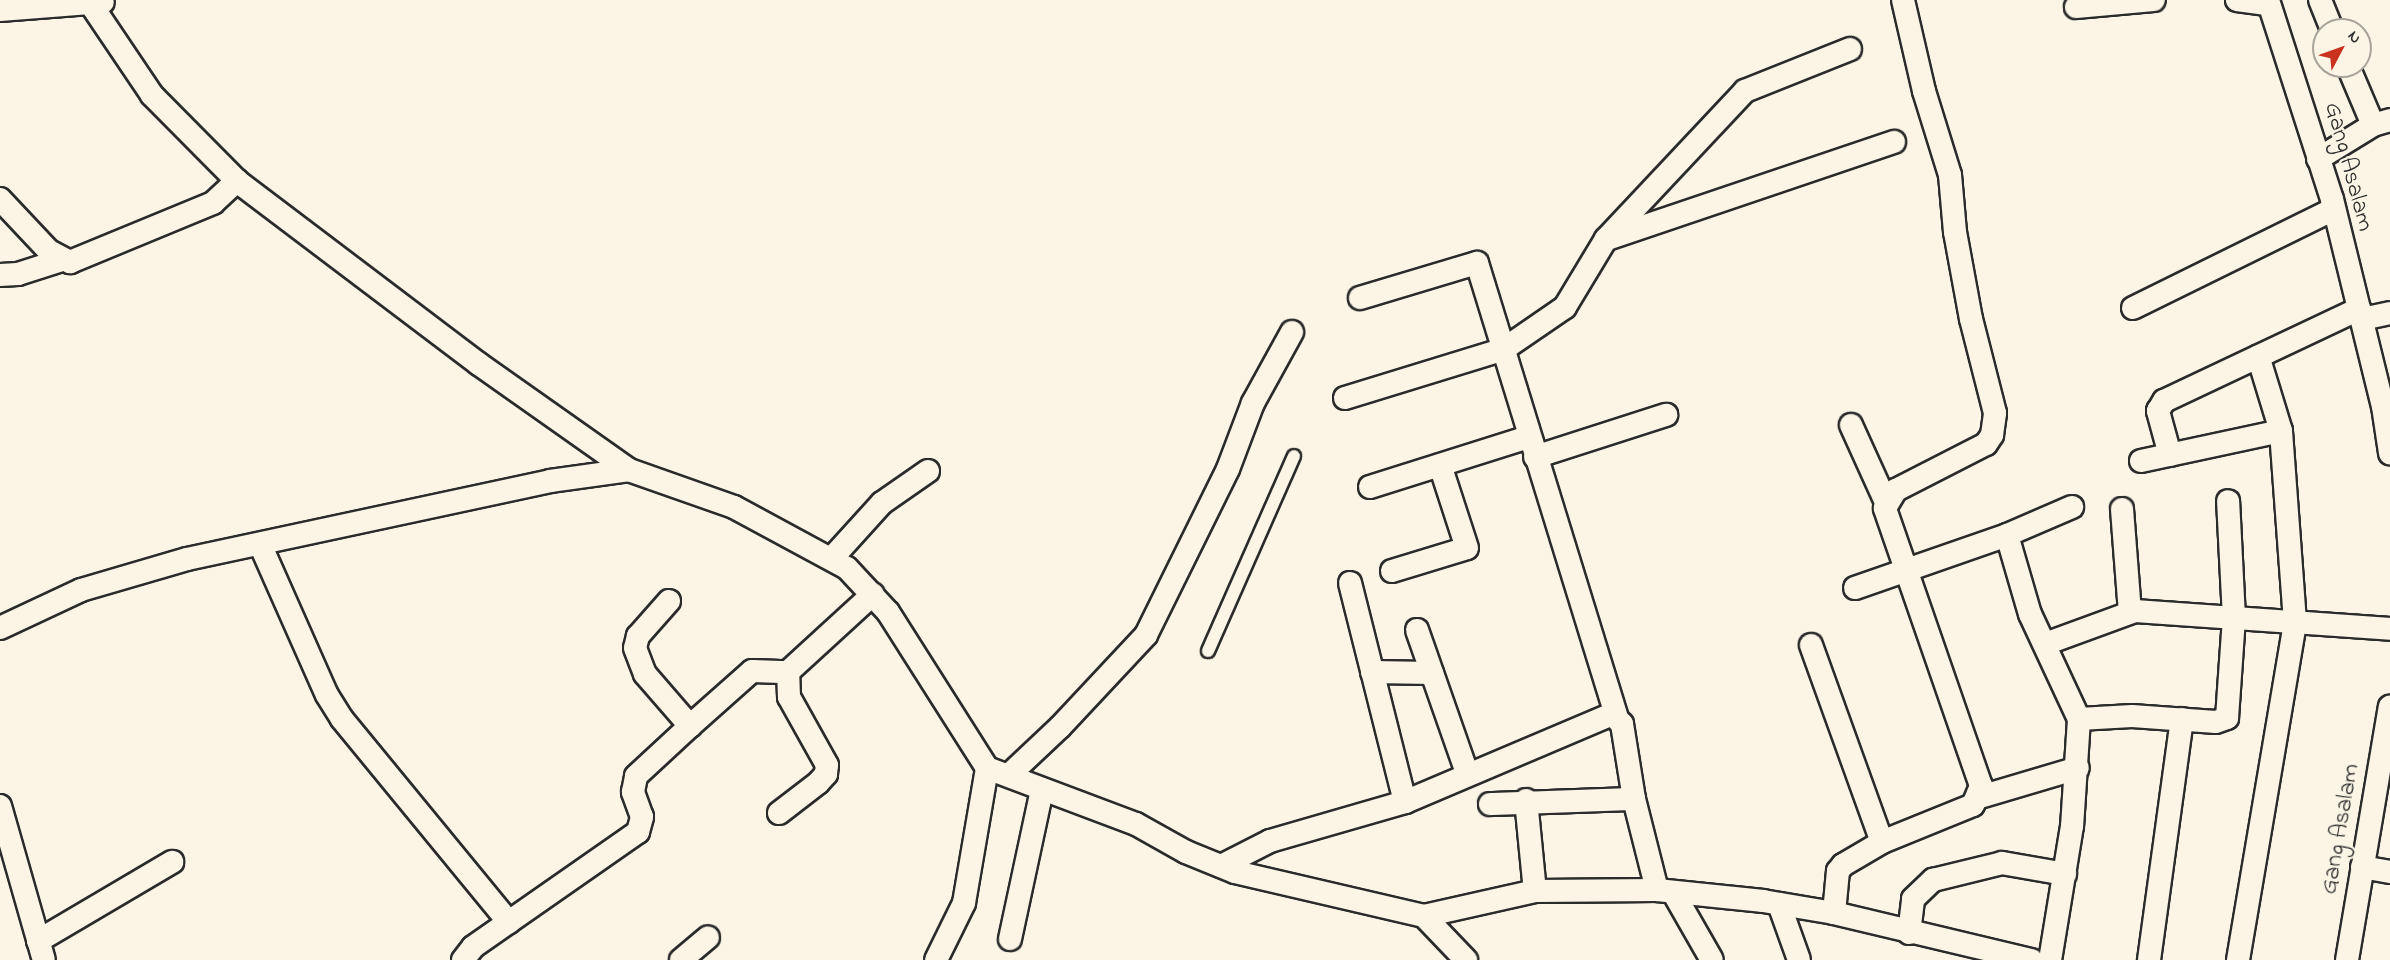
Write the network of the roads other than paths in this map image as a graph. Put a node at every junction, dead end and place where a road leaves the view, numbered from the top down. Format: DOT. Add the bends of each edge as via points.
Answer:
graph roads {
  1 [pos="1903,0"];
  2 [pos="2154,0"];
  3 [pos="2237,0"];
  4 [pos="2320,0"];
  5 [pos="2109,1"];
  6 [pos="96,2"];
  7 [pos="2267,2"];
  8 [pos="2076,7"];
  9 [pos="0,10"];
  10 [pos="2327,18"];
  11 [pos="1850,49"];
  12 [pos="2355,78"];
  13 [pos="2381,123"];
  14 [pos="1894,142"];
  15 [pos="2318,159"];
  16 [pos="237,181"];
  17 [pos="0,199"];
  18 [pos="2332,210"];
  19 [pos="1606,239"];
  20 [pos="62,260"];
  21 [pos="0,275"];
  22 [pos="1360,298"];
  23 [pos="2133,308"];
  24 [pos="2390,313"];
  25 [pos="2360,314"];
  26 [pos="1292,332"];
  27 [pos="1504,349"];
  28 [pos="2258,356"];
  29 [pos="1345,398"];
  30 [pos="1666,415"];
  31 [pos="1851,425"];
  32 [pos="2281,431"];
  33 [pos="2389,441"];
  34 [pos="1532,447"];
  35 [pos="2170,455"];
  36 [pos="1294,456"];
  37 [pos="2141,461"];
  38 [pos="1440,465"];
  39 [pos="629,470"];
  40 [pos="928,471"];
  41 [pos="1370,487"];
  42 [pos="2228,501"];
  43 [pos="1886,502"];
  44 [pos="2072,507"];
  45 [pos="2122,509"];
  46 [pos="2007,535"];
  47 [pos="260,544"];
  48 [pos="833,557"];
  49 [pos="1392,571"];
  50 [pos="1905,572"];
  51 [pos="1350,583"];
  52 [pos="1855,588"];
  53 [pos="873,594"];
  54 [pos="669,601"];
  55 [pos="2130,612"];
  56 [pos="2234,618"];
  57 [pos="2295,622"];
  58 [pos="0,628"];
  59 [pos="2390,629"];
  60 [pos="1417,630"];
  61 [pos="2046,644"];
  62 [pos="1811,645"];
  63 [pos="1208,651"];
  64 [pos="788,672"];
  65 [pos="1372,672"];
  66 [pos="1432,673"];
  67 [pos="2390,707"];
  68 [pos="1616,715"];
  69 [pos="2079,719"];
  70 [pos="2182,719"];
  71 [pos="690,726"];
  72 [pos="987,768"];
  73 [pos="2078,768"];
  74 [pos="1467,773"];
  75 [pos="1009,775"];
  76 [pos="1042,790"];
  77 [pos="1980,796"];
  78 [pos="1634,799"];
  79 [pos="1526,800"];
  80 [pos="1405,802"];
  81 [pos="1490,804"];
  82 [pos="0,806"];
  83 [pos="779,813"];
  84 [pos="1882,842"];
  85 [pos="172,862"];
  86 [pos="1221,866"];
  87 [pos="2362,867"];
  88 [pos="2390,872"];
  89 [pos="2065,874"];
  90 [pos="1535,891"];
  91 [pos="1665,891"];
  92 [pos="1779,904"];
  93 [pos="1834,913"];
  94 [pos="1424,916"];
  95 [pos="509,922"];
  96 [pos="1909,933"];
  97 [pos="708,937"];
  98 [pos="1010,939"];
  99 [pos="41,951"];
  100 [pos="464,960"];
  101 [pos="681,960"];
  102 [pos="936,960"];
  103 [pos="1466,960"];
  104 [pos="1712,960"];
  105 [pos="1799,960"];
  106 [pos="2031,960"];
  107 [pos="2050,960"];
  108 [pos="2149,960"];
  109 [pos="2238,960"];
  110 [pos="2347,960"];
  1 -- 43 [label="street" via="1924,91 1950,175 1955,232 1971,320 1995,413 1992,435 1986,444 1896,490"];
  2 -- 5 [label="street"];
  3 -- 7 [label="street"];
  4 -- 10 [label="street"];
  5 -- 8 [label="street"];
  6 -- 9 [label="street"];
  6 -- 16 [label="street" via="152,95"];
  7 -- 15 [label="street, Gang Asalam" via="2313,132"];
  11 -- 19 [label="street" via="1745,91"];
  12 -- 13 [label="street"];
  13 -- 15 [label="street"];
  14 -- 19 [label="street"];
  15 -- 18 [label="street, Gang Asalam"];
  16 -- 20 [label="street" via="206,206 78,260"];
  16 -- 39 [label="street" via="479,364"];
  17 -- 20 [label="street"];
  18 -- 23 [label="street"];
  18 -- 25 [label="street, Gang Asalam"];
  19 -- 27 [label="street" via="1564,307"];
  20 -- 21 [label="street" via="18,274"];
  22 -- 27 [label="street" via="1477,263"];
  24 -- 25 [label="street"];
  25 -- 28 [label="street"];
  25 -- 33 [label="street, Gang Asalam"];
  26 -- 75 [label="street" via="1253,403 1228,468 1146,635"];
  27 -- 29 [label="street"];
  27 -- 34 [label="street"];
  28 -- 32 [label="street"];
  28 -- 35 [label="street" via="2161,404 2158,411"];
  30 -- 34 [label="street"];
  31 -- 43 [label="street"];
  32 -- 35 [label="street"];
  32 -- 57 [label="street"];
  34 -- 38 [label="street"];
  34 -- 68 [label="street"];
  35 -- 37 [label="street"];
  36 -- 63 [label="lane"];
  38 -- 41 [label="street"];
  38 -- 49 [label="street" via="1467,548"];
  39 -- 47 [label="street" via="550,480"];
  39 -- 48 [label="street" via="734,507"];
  40 -- 48 [label="street" via="882,503"];
  42 -- 56 [label="street"];
  43 -- 50 [label="street" via="1885,514"];
  44 -- 46 [label="street"];
  45 -- 55 [label="street"];
  46 -- 50 [label="street"];
  46 -- 61 [label="street" via="2030,614"];
  47 -- 58 [label="street" via="187,559 81,590"];
  47 -- 95 [label="street" via="327,695 342,719"];
  48 -- 53 [label="street"];
  50 -- 52 [label="street"];
  50 -- 77 [label="street" via="1980,776"];
  51 -- 65 [label="street"];
  53 -- 64 [label="street"];
  53 -- 72 [label="street"];
  54 -- 71 [label="street" via="638,636 634,648 645,674"];
  55 -- 56 [label="street"];
  55 -- 61 [label="street"];
  56 -- 57 [label="street"];
  56 -- 70 [label="street" via="2228,716 2216,722"];
  57 -- 59 [label="street"];
  57 -- 109 [label="street"];
  60 -- 66 [label="street"];
  61 -- 69 [label="street"];
  62 -- 84 [label="street"];
  64 -- 71 [label="street" via="752,671"];
  64 -- 83 [label="street" via="789,698 827,765 826,774 818,783"];
  65 -- 66 [label="street"];
  65 -- 80 [label="street"];
  66 -- 74 [label="street"];
  67 -- 87 [label="street, Gang Asalam"];
  68 -- 74 [label="street" via="1607,715"];
  68 -- 78 [label="street" via="1629,760"];
  69 -- 70 [label="street"];
  69 -- 73 [label="street"];
  70 -- 108 [label="street"];
  71 -- 95 [label="street" via="636,776 633,792 642,817 638,832"];
  72 -- 75 [label="street"];
  72 -- 102 [label="street" via="964,903"];
  73 -- 77 [label="street"];
  73 -- 89 [label="street"];
  74 -- 80 [label="street"];
  75 -- 76 [label="street"];
  76 -- 86 [label="street" via="1136,824"];
  76 -- 98 [label="street"];
  77 -- 84 [label="street" via="1960,812"];
  78 -- 79 [label="street"];
  78 -- 91 [label="street"];
  79 -- 81 [label="street"];
  79 -- 90 [label="street"];
  80 -- 86 [label="street" via="1270,841"];
  82 -- 99 [label="street"];
  84 -- 93 [label="street" via="1839,868"];
  85 -- 99 [label="street"];
  86 -- 94 [label="street"];
  87 -- 88 [label="street"];
  87 -- 110 [label="street, Gang Asalam"];
  89 -- 96 [label="street" via="2002,863 1933,880 1913,899"];
  89 -- 107 [label="street"];
  90 -- 91 [label="street"];
  90 -- 94 [label="street"];
  91 -- 92 [label="street"];
  91 -- 104 [label="street"];
  92 -- 93 [label="street"];
  92 -- 105 [label="street"];
  93 -- 96 [label="street"];
  94 -- 103 [label="street"];
  95 -- 100 [label="street" via="473,947"];
  96 -- 106 [label="street"];
  97 -- 101 [label="street"];
}
